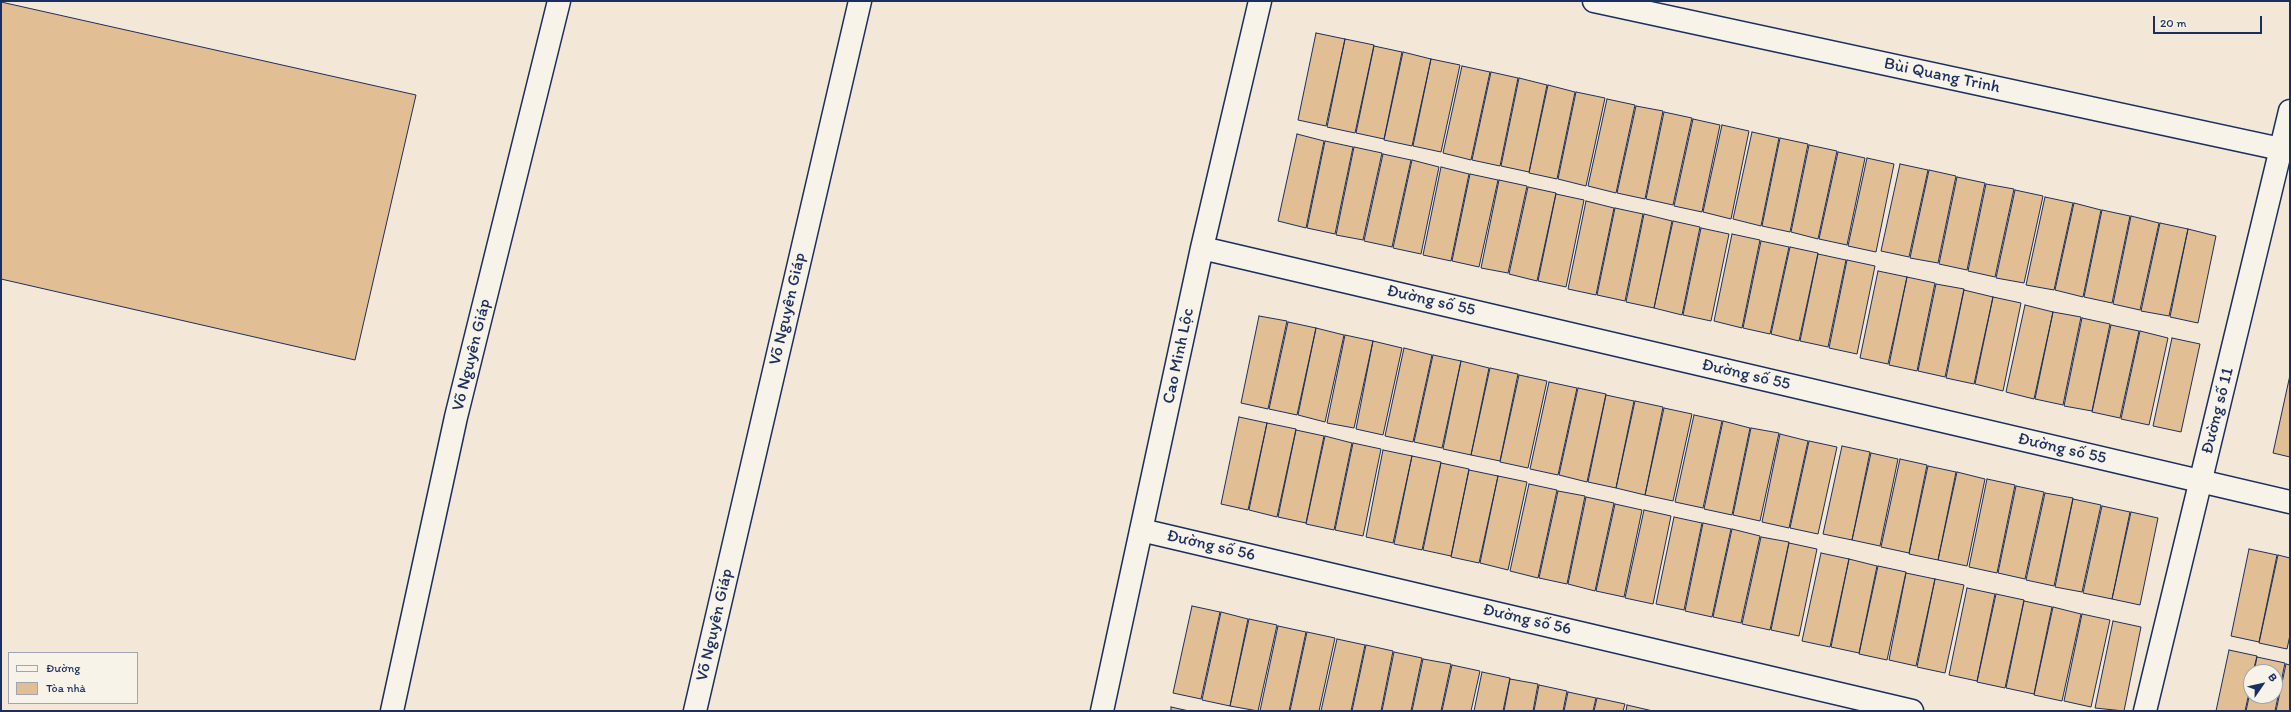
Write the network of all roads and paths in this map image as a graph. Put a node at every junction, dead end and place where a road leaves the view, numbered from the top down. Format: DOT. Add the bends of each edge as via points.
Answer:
graph roads {
  1 [pos="559,1"];
  2 [pos="860,1"];
  3 [pos="1260,1"];
  4 [pos="1594,1"];
  5 [pos="1622,4"];
  6 [pos="2290,111"];
  7 [pos="2286,150"];
  8 [pos="1202,248"];
  9 [pos="2201,482"];
  10 [pos="2290,502"];
  11 [pos="1141,530"];
  12 [pos="392,711"];
  13 [pos="695,711"];
  14 [pos="1102,711"];
  15 [pos="1912,711"];
  16 [pos="2145,711"];
  1 -- 12 [label="main road, Võ Nguyên Giáp" via="456,417"];
  2 -- 13 [label="main road, Võ Nguyên Giáp"];
  3 -- 8 [label="main road, Cao Minh Lộc"];
  4 -- 5 [label="main road, Bùi Quang Trinh"];
  5 -- 7 [label="main road, Bùi Quang Trinh"];
  6 -- 7 [label="main road, Đường số 11"];
  7 -- 9 [label="main road, Đường số 11"];
  8 -- 9 [label="main road, Đường số 55"];
  8 -- 11 [label="main road, Cao Minh Lộc"];
  9 -- 10 [label="main road, Đường số 55"];
  9 -- 16 [label="main road, Đường số 11"];
  11 -- 14 [label="main road, Cao Minh Lộc"];
  11 -- 15 [label="main road, Đường số 56"];
}
